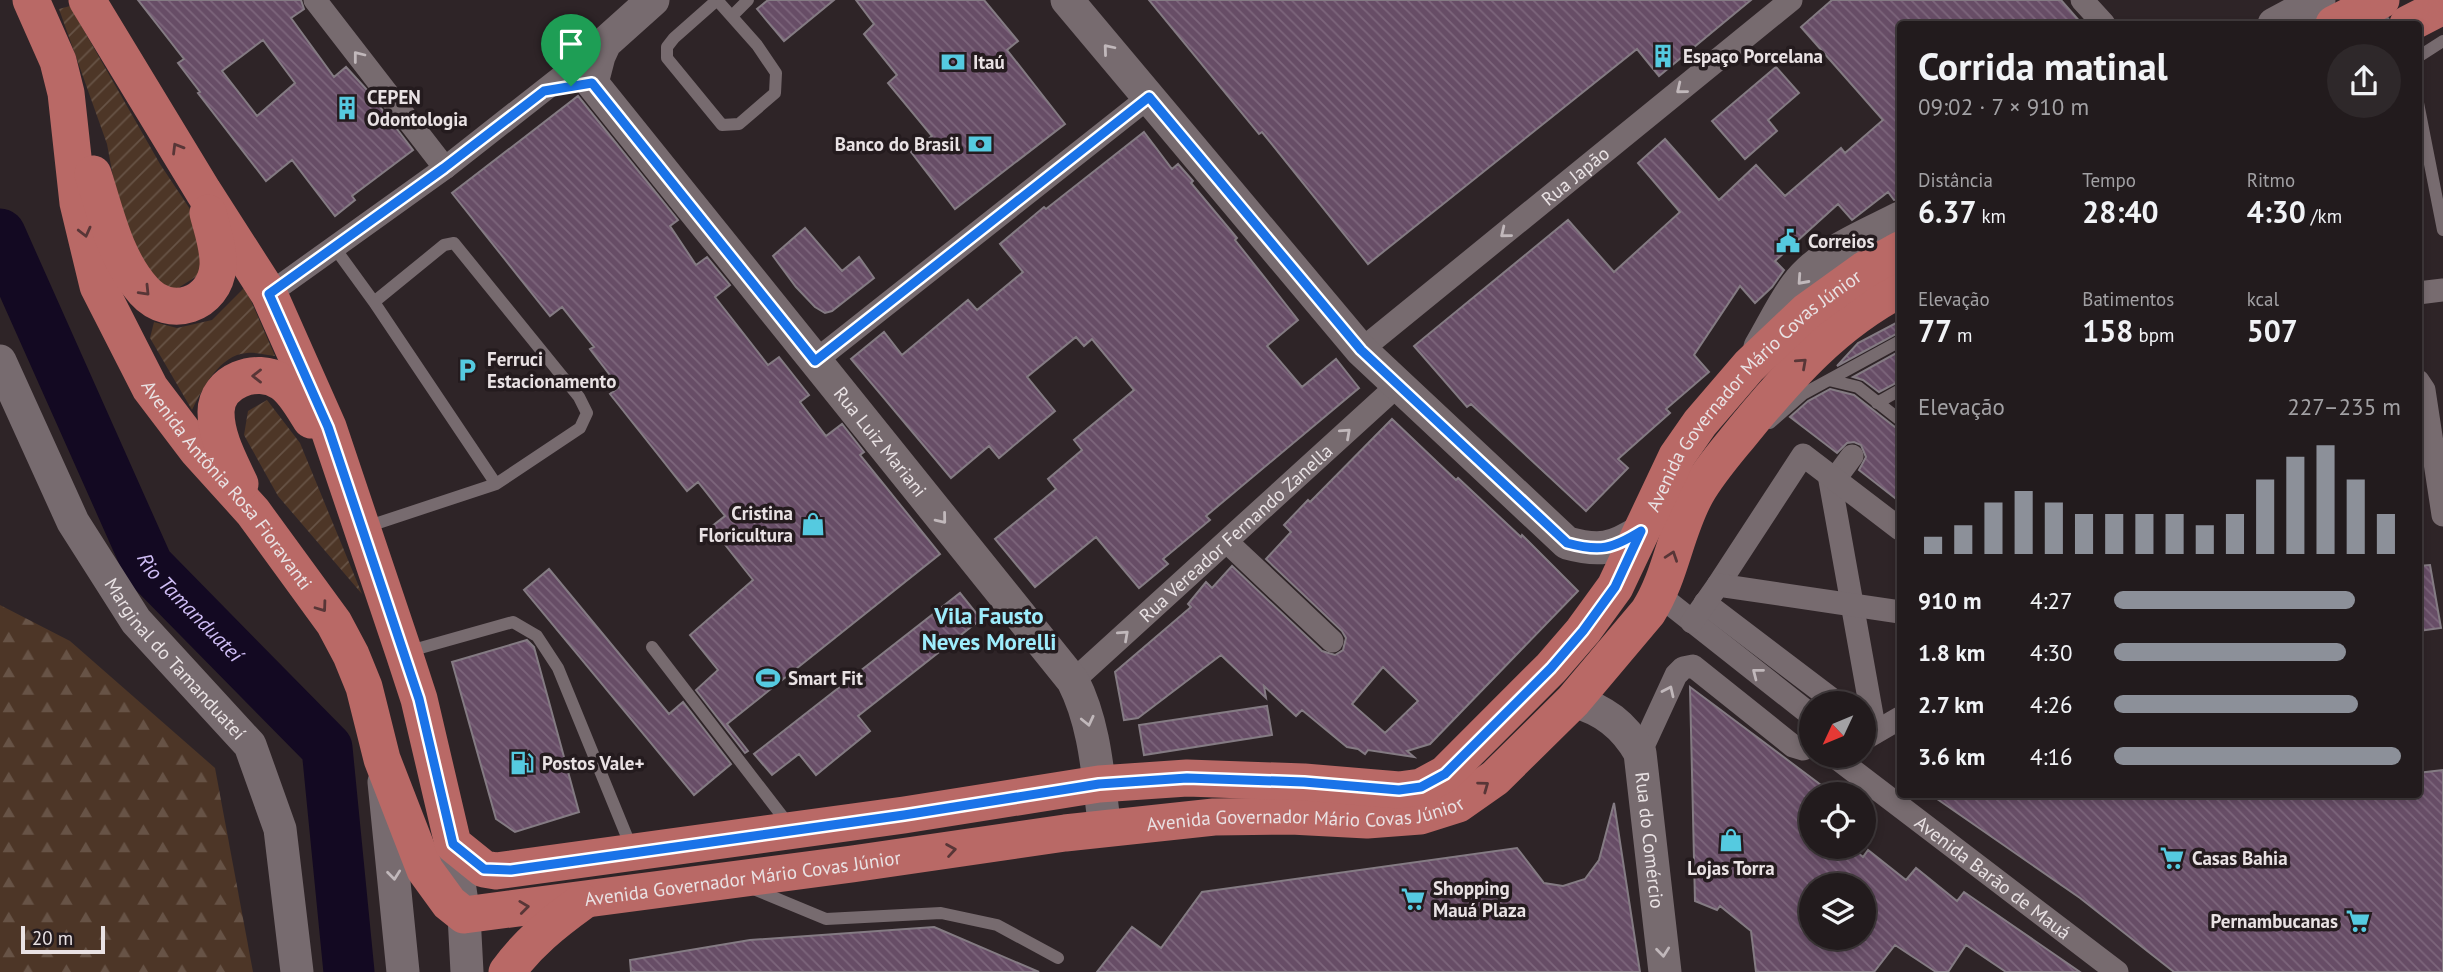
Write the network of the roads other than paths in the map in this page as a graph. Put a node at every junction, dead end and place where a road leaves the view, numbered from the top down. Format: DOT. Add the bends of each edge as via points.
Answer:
graph roads {
  1 [pos="31,0"];
  2 [pos="87,0"];
  3 [pos="315,0"];
  4 [pos="653,0"];
  5 [pos="717,0"];
  6 [pos="748,0"];
  7 [pos="1067,0"];
  8 [pos="1791,0"];
  9 [pos="2082,0"];
  10 [pos="2319,0"];
  11 [pos="2369,0"];
  12 [pos="2381,0"];
  13 [pos="2443,6"];
  14 [pos="732,16"];
  15 [pos="2101,21"];
  16 [pos="2280,21"];
  17 [pos="2340,21"];
  18 [pos="2384,21"];
  19 [pos="2414,21"];
  20 [pos="2443,41"];
  21 [pos="605,43"];
  22 [pos="2422,54"];
  23 [pos="592,83"];
  24 [pos="544,91"];
  25 [pos="66,93"];
  26 [pos="1149,97"];
  27 [pos="2422,123"];
  28 [pos="444,168"];
  29 [pos="203,191"];
  30 [pos="1897,220"];
  31 [pos="2443,230"];
  32 [pos="334,247"];
  33 [pos="1897,252"];
  34 [pos="2443,290"];
  35 [pos="1897,291"];
  36 [pos="2422,293"];
  37 [pos="269,294"];
  38 [pos="374,303"];
  39 [pos="1897,343"];
  40 [pos="1361,350"];
  41 [pos="0,361"];
  42 [pos="815,361"];
  43 [pos="1749,366"];
  44 [pos="1829,380"];
  45 [pos="1398,385"];
  46 [pos="2422,387"];
  47 [pos="1897,392"];
  48 [pos="1877,403"];
  49 [pos="1897,417"];
  50 [pos="1852,457"];
  51 [pos="1710,471"];
  52 [pos="1832,477"];
  53 [pos="346,478"];
  54 [pos="496,484"];
  55 [pos="253,512"];
  56 [pos="2443,515"];
  57 [pos="1897,527"];
  58 [pos="362,528"];
  59 [pos="1641,531"];
  60 [pos="1227,542"];
  61 [pos="1712,594"];
  62 [pos="1659,595"];
  63 [pos="1853,605"];
  64 [pos="1897,612"];
  65 [pos="1692,622"];
  66 [pos="1332,641"];
  67 [pos="652,647"];
  68 [pos="404,653"];
  69 [pos="1073,681"];
  70 [pos="1823,691"];
  71 [pos="1863,691"];
  72 [pos="1573,701"];
  73 [pos="1799,706"];
  74 [pos="1897,719"];
  75 [pos="1876,728"];
  76 [pos="1799,748"];
  77 [pos="1640,753"];
  78 [pos="382,759"];
  79 [pos="1850,768"];
  80 [pos="1099,784"];
  81 [pos="904,815"];
  82 [pos="1105,829"];
  83 [pos="794,831"];
  84 [pos="453,844"];
  85 [pos="634,853"];
  86 [pos="731,880"];
  87 [pos="585,900"];
  88 [pos="464,915"];
  89 [pos="1058,958"];
  90 [pos="297,972"];
  91 [pos="403,972"];
  92 [pos="467,972"];
  93 [pos="506,972"];
  94 [pos="1665,972"];
  95 [pos="2118,972"];
  1 -- 25 [label="main road, Avenida Antônia Rosa Fioravanti" via="58,61"];
  29 -- 2 [label="main road, one-way"];
  28 -- 3 [label="street, one-way"];
  4 -- 21 [label="main road"];
  5 -- 14 [label="lane"];
  5 -- 14 [label="lane" via="674,38 667,47 667,58 722,125 739,124 775,93 776,73"];
  6 -- 14 [label="lane"];
  26 -- 7 [label="main road, one-way"];
  8 -- 40 [label="street, Rua Japão, one-way"];
  9 -- 15 [label="street"];
  10 -- 16 [label="main road"];
  11 -- 18 [label="lane"];
  12 -- 17 [label="main road"];
  13 -- 19 [label="main road"];
  20 -- 22 [label="lane"];
  21 -- 23 [label="main road"];
  21 -- 24 [label="street"];
  23 -- 24 [label="street"];
  23 -- 42 [label="main road, Rua Luiz Mariani"];
  24 -- 28 [label="street"];
  25 -- 29 [label="main road, one-way" via="120,255 142,289 164,306 191,305 208,291 216,276 217,252"];
  25 -- 55 [label="main road, Avenida Antônia Rosa Fioravanti, one-way" via="78,203 98,286 150,388"];
  26 -- 40 [label="main road"];
  26 -- 42 [label="street"];
  27 -- 31 [label="lane"];
  28 -- 32 [label="street"];
  29 -- 37 [label="main road"];
  30 -- 43 [label="main road, one-way" via="1840,250 1796,285"];
  32 -- 37 [label="street"];
  32 -- 38 [label="lane"];
  33 -- 43 [label="main road, Avenida Governador Mário Covas Júnior" via="1807,311"];
  34 -- 36 [label="street"];
  51 -- 35 [label="main road, Avenida Governador Mário Covas Júnior, one-way" via="1789,374 1846,323"];
  37 -- 53 [label="main road"];
  38 -- 54 [label="lane"];
  38 -- 54 [label="lane" via="444,245 454,243 579,397 587,412 580,428"];
  39 -- 44 [label="lane"];
  40 -- 45 [label="main road"];
  41 -- 90 [label="main road, Marginal do Tamanduateí" via="73,522 136,621 250,746 280,829"];
  42 -- 69 [label="main road, Rua Luiz Mariani, one-way"];
  43 -- 59 [label="main road, Avenida Governador Mário Covas Júnior" via="1677,456"];
  44 -- 48 [label="lane" via="1858,387"];
  44 -- 51 [label="lane" via="1803,394"];
  45 -- 59 [label="main road" via="1567,543 1603,549"];
  60 -- 45 [label="street, Rua Vereador Fernando Zanella, one-way"];
  46 -- 56 [label="street"];
  47 -- 48 [label="lane"];
  48 -- 49 [label="lane"];
  50 -- 52 [label="street"];
  62 -- 51 [label="main road, Avenida Governador Mário Covas Júnior, one-way" via="1685,516"];
  52 -- 57 [label="street"];
  52 -- 61 [label="street" via="1803,456"];
  52 -- 63 [label="street"];
  53 -- 55 [label="main road, one-way" via="282,382 266,375 243,377 228,386 216,410 224,449"];
  53 -- 58 [label="main road"];
  54 -- 58 [label="lane"];
  55 -- 78 [label="main road, Avenida Antônia Rosa Fioravanti, one-way" via="334,623 352,656"];
  58 -- 68 [label="main road"];
  59 -- 80 [label="main road, Avenida Governador Mário Covas Júnior" via="1615,587 1583,631 1445,774 1421,787 1399,790 1187,778"];
  60 -- 66 [label="street"];
  69 -- 60 [label="street, Rua Vereador Fernando Zanella, one-way"];
  61 -- 63 [label="street"];
  61 -- 65 [label="street"];
  61 -- 70 [label="street"];
  62 -- 65 [label="street"];
  62 -- 72 [label="main road, Avenida Governador Mário Covas Júnior"];
  63 -- 64 [label="street"];
  63 -- 71 [label="street"];
  73 -- 65 [label="street, one-way"];
  67 -- 83 [label="lane"];
  68 -- 84 [label="main road"];
  68 -- 85 [label="lane" via="513,622 537,636 558,667"];
  69 -- 80 [label="main road, Rua Luiz Mariani, one-way" via="1089,720"];
  72 -- 77 [label="main road, Rua do Comércio" via="1613,719"];
  82 -- 72 [label="main road, Avenida Governador Mário Covas Júnior, one-way" via="1214,817 1367,820 1420,816 1458,804 1495,778"];
  74 -- 75 [label="street"];
  77 -- 76 [label="street, one-way" via="1676,675 1693,666"];
  77 -- 94 [label="main road, Rua do Comércio, one-way"];
  78 -- 88 [label="main road" via="425,870"];
  78 -- 91 [label="main road, Avenida Antônia Rosa Fioravanti, one-way"];
  79 -- 95 [label="street, Avenida Barão de Mauá"];
  80 -- 81 [label="main road, Avenida Governador Mário Covas Júnior"];
  80 -- 82 [label="main road, Rua Luiz Mariani"];
  81 -- 83 [label="main road, Avenida Governador Mário Covas Júnior"];
  81 -- 86 [label="main road" via="876,831 739,852 731,862"];
  86 -- 82 [label="main road, Avenida Governador Mário Covas Júnior, one-way"];
  83 -- 85 [label="main road, Avenida Governador Mário Covas Júnior"];
  84 -- 85 [label="main road, Avenida Governador Mário Covas Júnior" via="484,869 496,871"];
  84 -- 88 [label="main road"];
  86 -- 87 [label="main road, Avenida Governador Mário Covas Júnior"];
  86 -- 89 [label="lane" via="826,919 941,913 997,925"];
  88 -- 87 [label="main road, Avenida Governador Mário Covas Júnior, one-way"];
  87 -- 93 [label="main road" via="540,933"];
  88 -- 92 [label="main road"];
}
